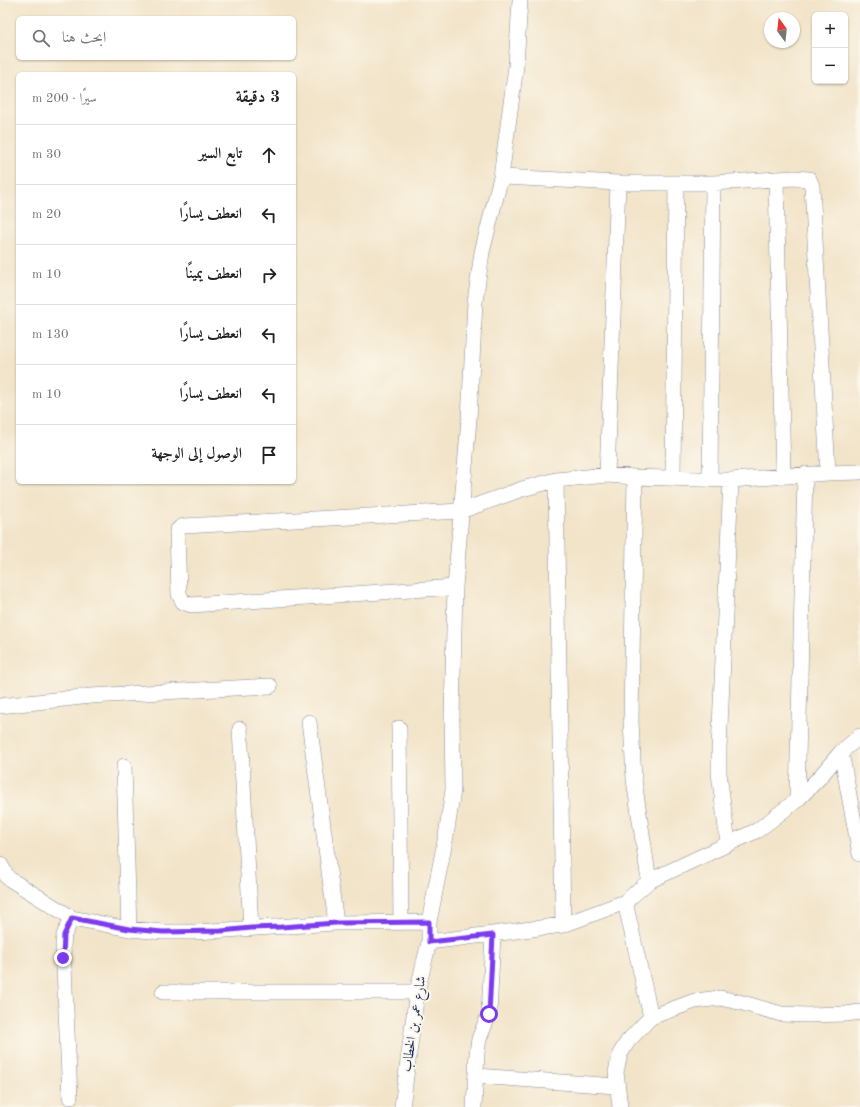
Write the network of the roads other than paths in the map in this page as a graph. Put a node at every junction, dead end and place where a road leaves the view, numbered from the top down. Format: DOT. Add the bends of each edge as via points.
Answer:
graph roads {
  1 [pos="520,0"];
  2 [pos="502,177"];
  3 [pos="776,179"];
  4 [pos="618,182"];
  5 [pos="676,183"];
  6 [pos="713,183"];
  7 [pos="860,472"];
  8 [pos="828,473"];
  9 [pos="805,474"];
  10 [pos="606,475"];
  11 [pos="783,476"];
  12 [pos="635,477"];
  13 [pos="674,478"];
  14 [pos="710,478"];
  15 [pos="556,480"];
  16 [pos="731,480"];
  17 [pos="460,510"];
  18 [pos="455,587"];
  19 [pos="270,686"];
  20 [pos="0,706"];
  21 [pos="309,722"];
  22 [pos="399,728"];
  23 [pos="240,729"];
  24 [pos="860,736"];
  25 [pos="840,752"];
  26 [pos="124,766"];
  27 [pos="797,800"];
  28 [pos="728,844"];
  29 [pos="860,854"];
  30 [pos="0,864"];
  31 [pos="649,881"];
  32 [pos="4,884"];
  33 [pos="625,902"];
  34 [pos="72,918"];
  35 [pos="401,922"];
  36 [pos="429,922"];
  37 [pos="336,923"];
  38 [pos="563,925"];
  39 [pos="251,928"];
  40 [pos="129,929"];
  41 [pos="493,935"];
  42 [pos="429,942"];
  43 [pos="163,992"];
  44 [pos="417,992"];
  45 [pos="860,1012"];
  46 [pos="651,1017"];
  47 [pos="477,1076"];
  48 [pos="616,1086"];
  49 [pos="70,1097"];
  50 [pos="402,1107"];
  51 [pos="474,1107"];
  52 [pos="620,1107"];
  1 -- 2 [label="street, شارع عمر بن الخطاب" via="516,66"];
  2 -- 4 [label="street"];
  2 -- 17 [label="street, شارع عمر بن الخطاب" via="482,252 475,302 469,419"];
  3 -- 6 [label="street"];
  3 -- 8 [label="street" via="805,178 810,180 812,186"];
  3 -- 11 [label="street"];
  4 -- 5 [label="street"];
  4 -- 10 [label="street"];
  5 -- 6 [label="street"];
  5 -- 13 [label="street"];
  6 -- 14 [label="street"];
  7 -- 8 [label="street"];
  8 -- 9 [label="street"];
  9 -- 11 [label="street"];
  9 -- 27 [label="street"];
  10 -- 12 [label="street"];
  10 -- 15 [label="street"];
  11 -- 16 [label="street"];
  12 -- 13 [label="street"];
  12 -- 31 [label="street" via="631,721 634,780"];
  13 -- 14 [label="street"];
  14 -- 16 [label="street"];
  15 -- 17 [label="street"];
  15 -- 38 [label="street"];
  16 -- 28 [label="street" via="719,749 719,773"];
  17 -- 18 [label="street, شارع عمر بن الخطاب"];
  17 -- 18 [label="street" via="184,526 178,529 176,534 179,594 183,602 191,605"];
  18 -- 36 [label="street, شارع عمر بن الخطاب" via="453,790"];
  19 -- 20 [label="street" via="91,696"];
  21 -- 37 [label="street"];
  22 -- 35 [label="street"];
  23 -- 39 [label="street"];
  24 -- 25 [label="street"];
  25 -- 27 [label="street"];
  25 -- 29 [label="street"];
  26 -- 40 [label="street"];
  27 -- 28 [label="street" via="758,830"];
  28 -- 31 [label="street"];
  30 -- 32 [label="street"];
  31 -- 33 [label="street"];
  32 -- 34 [label="street"];
  33 -- 38 [label="street"];
  33 -- 46 [label="street"];
  34 -- 40 [label="street"];
  34 -- 49 [label="street" via="64,935 63,946"];
  35 -- 36 [label="street"];
  35 -- 37 [label="street"];
  36 -- 42 [label="street, شارع عمر بن الخطاب"];
  37 -- 39 [label="street"];
  38 -- 41 [label="street"];
  39 -- 40 [label="street" via="190,932"];
  41 -- 42 [label="street"];
  41 -- 47 [label="street" via="489,1014 479,1039"];
  42 -- 44 [label="street, شارع عمر بن الخطاب"];
  43 -- 44 [label="street"];
  44 -- 50 [label="street, شارع عمر بن الخطاب"];
  45 -- 46 [label="street" via="781,1014 720,998 695,1001"];
  46 -- 48 [label="street" via="628,1041 620,1054"];
  47 -- 48 [label="street"];
  47 -- 51 [label="street"];
  48 -- 52 [label="street"];
}
